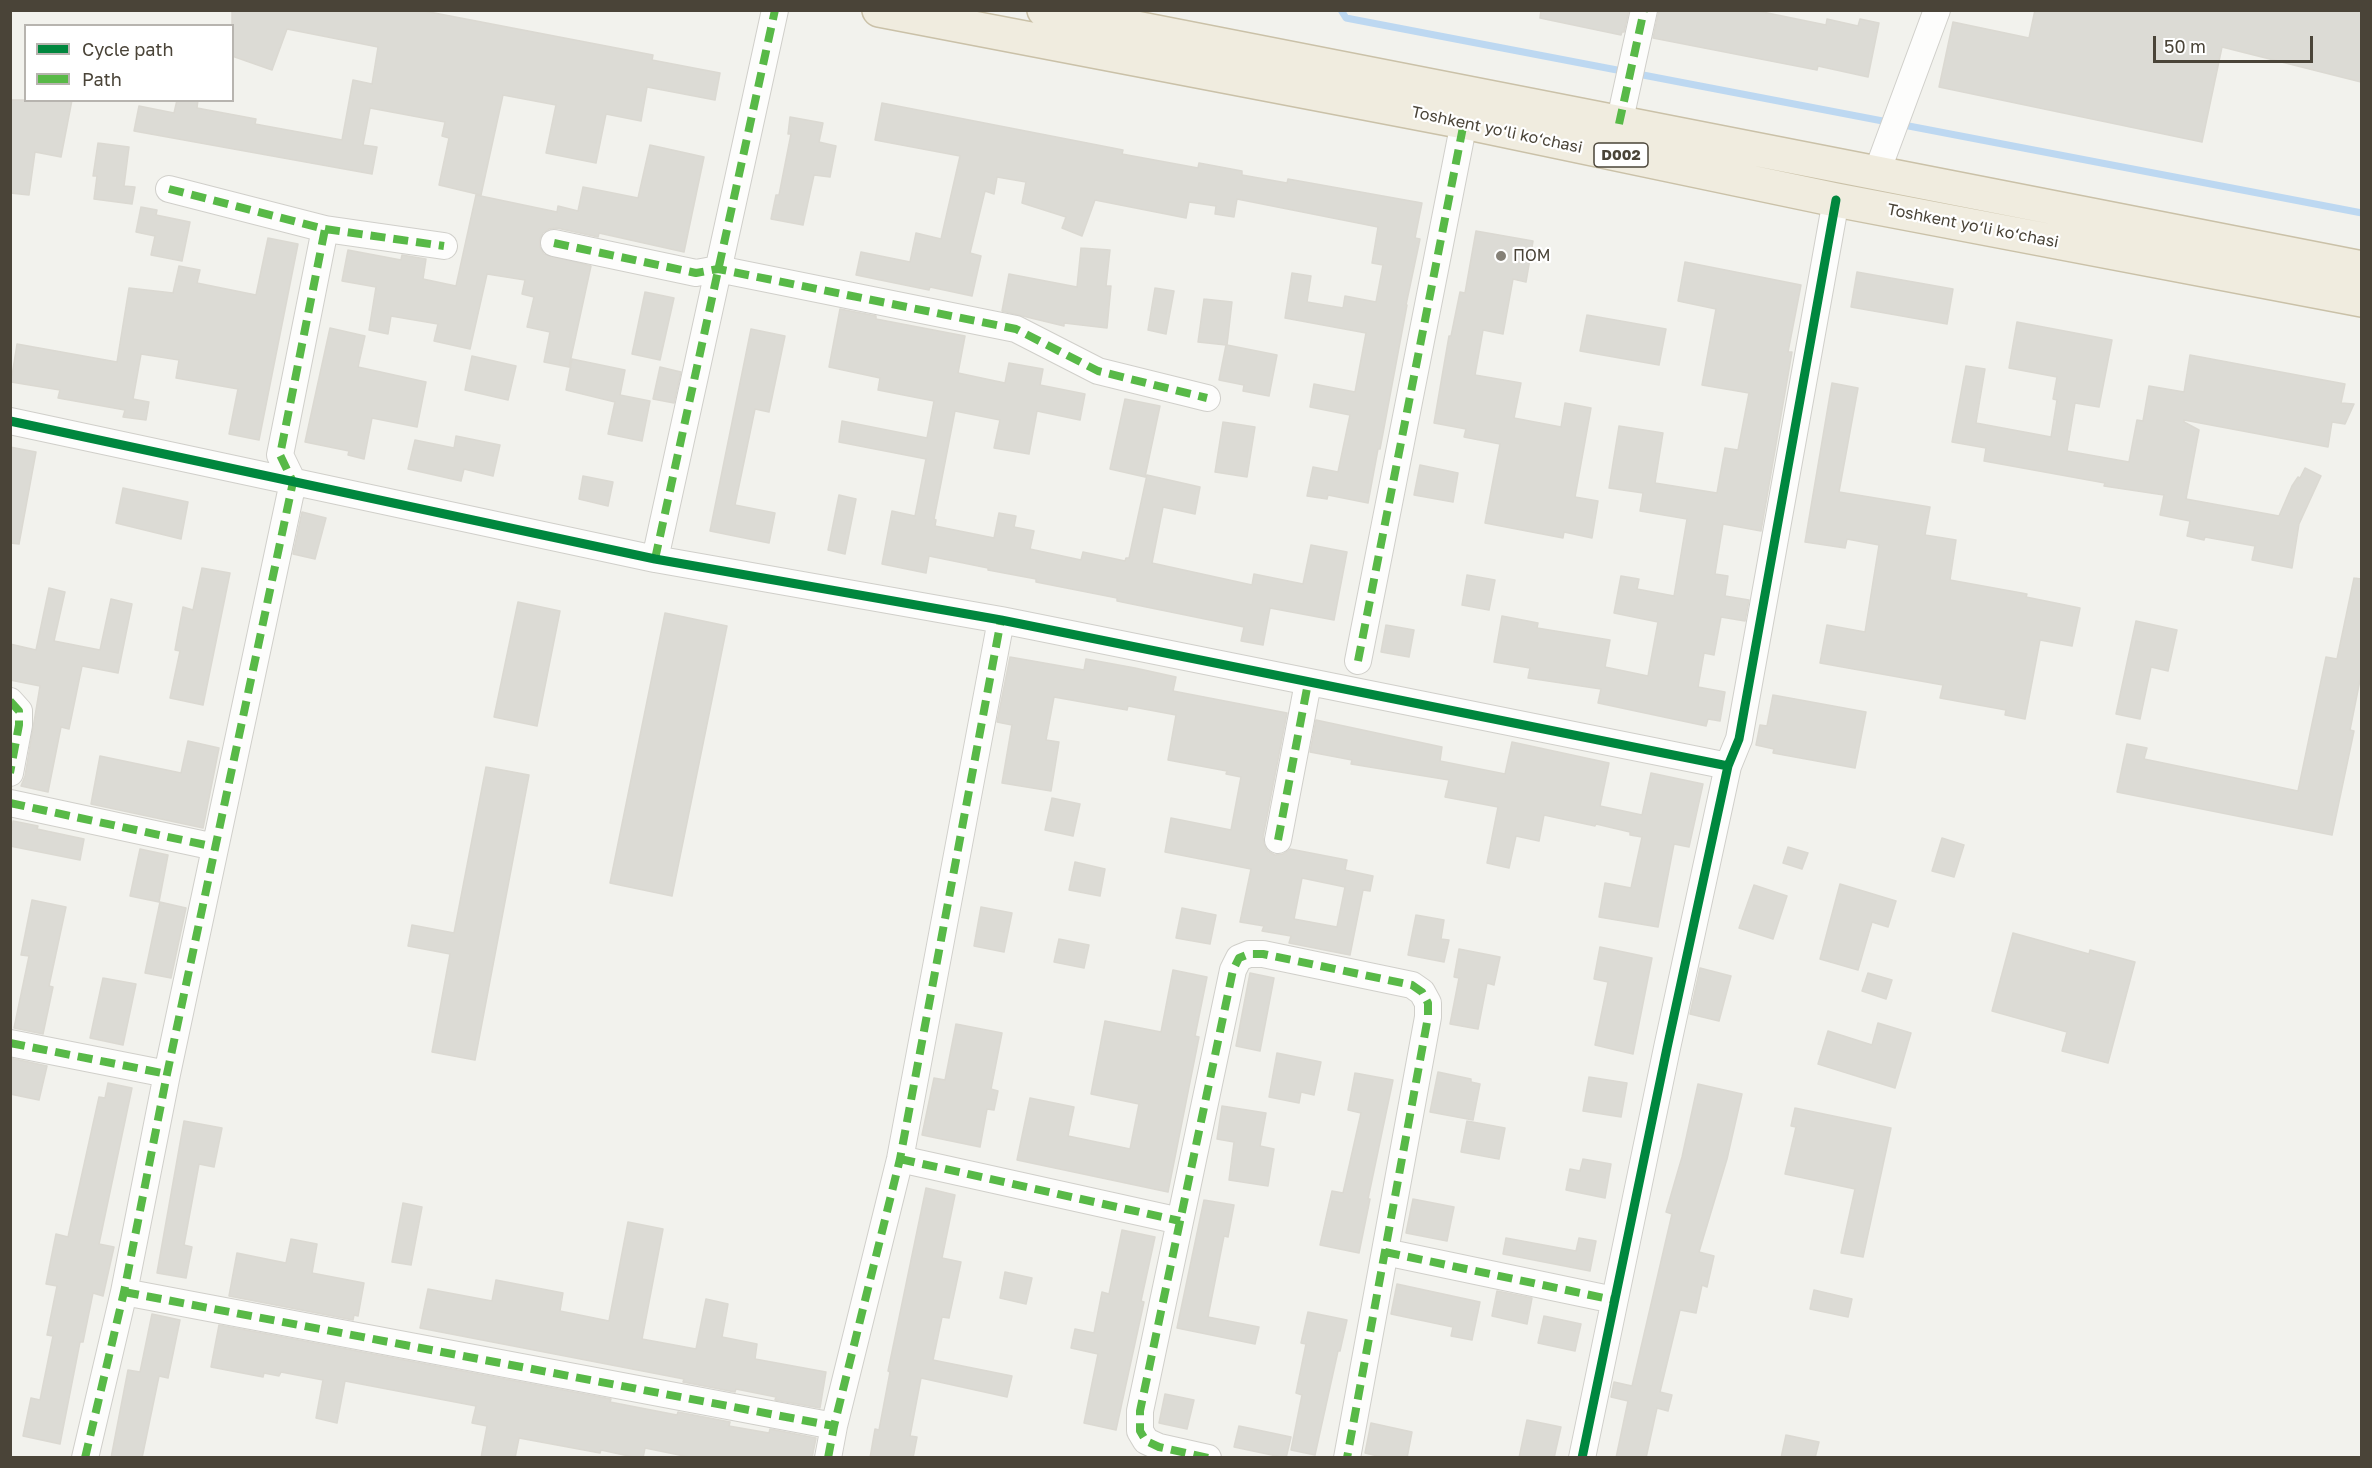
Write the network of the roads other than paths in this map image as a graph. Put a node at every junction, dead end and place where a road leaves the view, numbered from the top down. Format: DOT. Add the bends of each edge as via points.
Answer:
graph roads {
  1 [pos="774,10"];
  2 [pos="879,10"];
  3 [pos="1044,10"];
  4 [pos="1644,10"];
  5 [pos="1937,10"];
  6 [pos="1119,40"];
  7 [pos="1464,122"];
  8 [pos="1619,124"];
  9 [pos="1877,172"];
  10 [pos="169,189"];
  11 [pos="1836,200"];
  12 [pos="325,229"];
  13 [pos="554,243"];
  14 [pos="444,246"];
  15 [pos="2361,268"];
  16 [pos="718,269"];
  17 [pos="2361,300"];
  18 [pos="1207,398"];
  19 [pos="10,421"];
  20 [pos="293,482"];
  21 [pos="655,559"];
  22 [pos="1001,620"];
  23 [pos="1358,661"];
  24 [pos="1308,683"];
  25 [pos="10,701"];
  26 [pos="1728,766"];
  27 [pos="10,773"];
  28 [pos="10,803"];
  29 [pos="1278,840"];
  30 [pos="215,847"];
  31 [pos="10,1042"];
  32 [pos="167,1074"];
  33 [pos="900,1159"];
  34 [pos="1180,1221"];
  35 [pos="1385,1252"];
  36 [pos="124,1292"];
  37 [pos="1614,1300"];
  38 [pos="834,1426"];
  39 [pos="85,1458"];
  40 [pos="828,1458"];
  41 [pos="1208,1458"];
  42 [pos="1347,1458"];
  43 [pos="1582,1458"];
  1 -- 16 [label="street"];
  2 -- 6 [label="highway, Toshkent yo‘li ko‘chasi / D002"];
  3 -- 6 [label="highway, Toshkent yo‘li ko‘chasi / D002"];
  4 -- 8 [label="street"];
  5 -- 9 [label="street"];
  6 -- 7 [label="highway, Toshkent yo‘li ko‘chasi / D002"];
  6 -- 8 [label="highway, Toshkent yo‘li ko‘chasi / D002"];
  7 -- 11 [label="highway, Toshkent yo‘li ko‘chasi / D002"];
  7 -- 23 [label="street"];
  8 -- 9 [label="highway, Toshkent yo‘li ko‘chasi / D002"];
  9 -- 15 [label="highway, Toshkent yo‘li ko‘chasi / D002"];
  10 -- 12 [label="street"];
  11 -- 17 [label="highway, Toshkent yo‘li ko‘chasi / D002"];
  11 -- 26 [label="street" via="1739,739"];
  12 -- 14 [label="street"];
  12 -- 20 [label="street" via="280,455"];
  13 -- 16 [label="street" via="696,273"];
  16 -- 18 [label="street" via="1016,329 1098,371"];
  16 -- 21 [label="street"];
  19 -- 20 [label="street"];
  20 -- 21 [label="street"];
  20 -- 30 [label="street"];
  21 -- 22 [label="street"];
  22 -- 24 [label="street"];
  22 -- 33 [label="street"];
  24 -- 26 [label="street"];
  24 -- 29 [label="street"];
  25 -- 27 [label="street" via="19,711 19,725"];
  26 -- 37 [label="street"];
  28 -- 30 [label="street"];
  30 -- 32 [label="street"];
  31 -- 32 [label="street"];
  32 -- 36 [label="street"];
  33 -- 34 [label="street"];
  33 -- 38 [label="street"];
  34 -- 35 [label="street" via="1233,970 1239,958 1263,954 1412,985 1428,1003"];
  34 -- 41 [label="street" via="1140,1411 1140,1431 1146,1441 1159,1447"];
  35 -- 37 [label="street"];
  35 -- 42 [label="street"];
  36 -- 38 [label="street"];
  36 -- 39 [label="street"];
  37 -- 43 [label="street"];
  38 -- 40 [label="street"];
}
